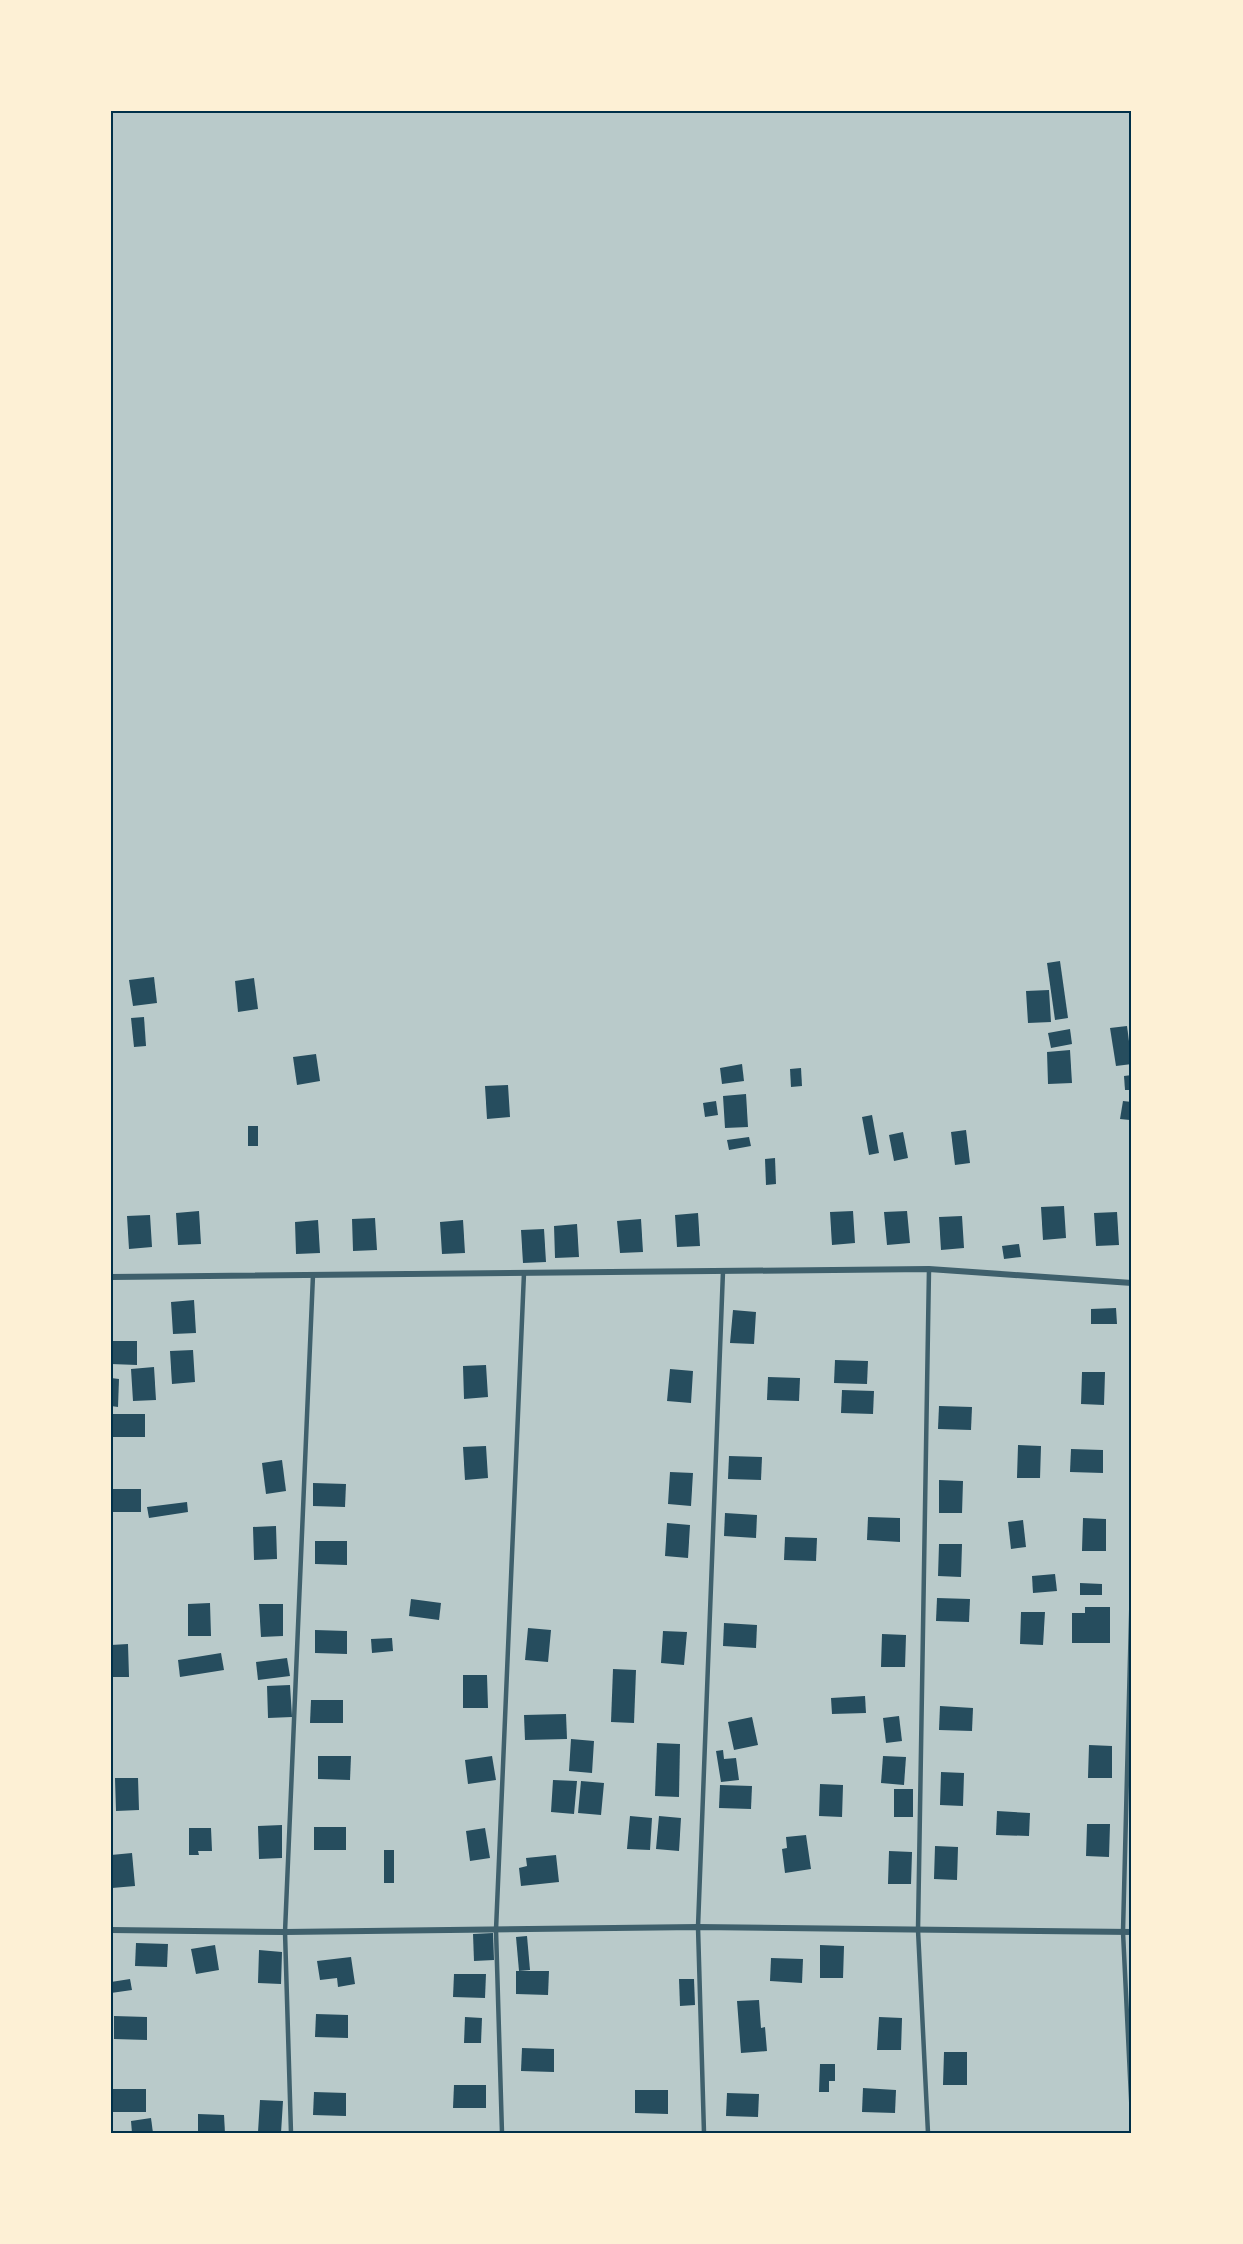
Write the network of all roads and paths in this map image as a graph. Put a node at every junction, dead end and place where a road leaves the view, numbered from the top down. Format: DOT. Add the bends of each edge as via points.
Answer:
graph roads {
  1 [pos="929,1269"];
  2 [pos="723,1271"];
  3 [pos="524,1273"];
  4 [pos="312,1275"];
  5 [pos="111,1277"];
  6 [pos="1132,1283"];
  7 [pos="1132,1580"];
  8 [pos="698,1927"];
  9 [pos="111,1930"];
  10 [pos="496,1930"];
  11 [pos="918,1930"];
  12 [pos="285,1932"];
  13 [pos="1123,1932"];
  14 [pos="1132,1932"];
  15 [pos="1132,2118"];
  16 [pos="291,2133"];
  17 [pos="502,2133"];
  18 [pos="704,2133"];
  19 [pos="927,2133"];
  1 -- 2 [label="street"];
  1 -- 6 [label="street"];
  1 -- 11 [label="lane"];
  2 -- 3 [label="street"];
  2 -- 8 [label="lane"];
  3 -- 4 [label="street"];
  3 -- 10 [label="lane"];
  4 -- 5 [label="street"];
  4 -- 12 [label="lane"];
  7 -- 13 [label="lane"];
  8 -- 10 [label="street"];
  8 -- 11 [label="street"];
  8 -- 18 [label="lane"];
  9 -- 12 [label="street"];
  10 -- 12 [label="street"];
  10 -- 17 [label="lane"];
  11 -- 13 [label="street"];
  11 -- 19 [label="lane"];
  12 -- 16 [label="lane"];
  13 -- 14 [label="street"];
  13 -- 15 [label="lane"];
}
